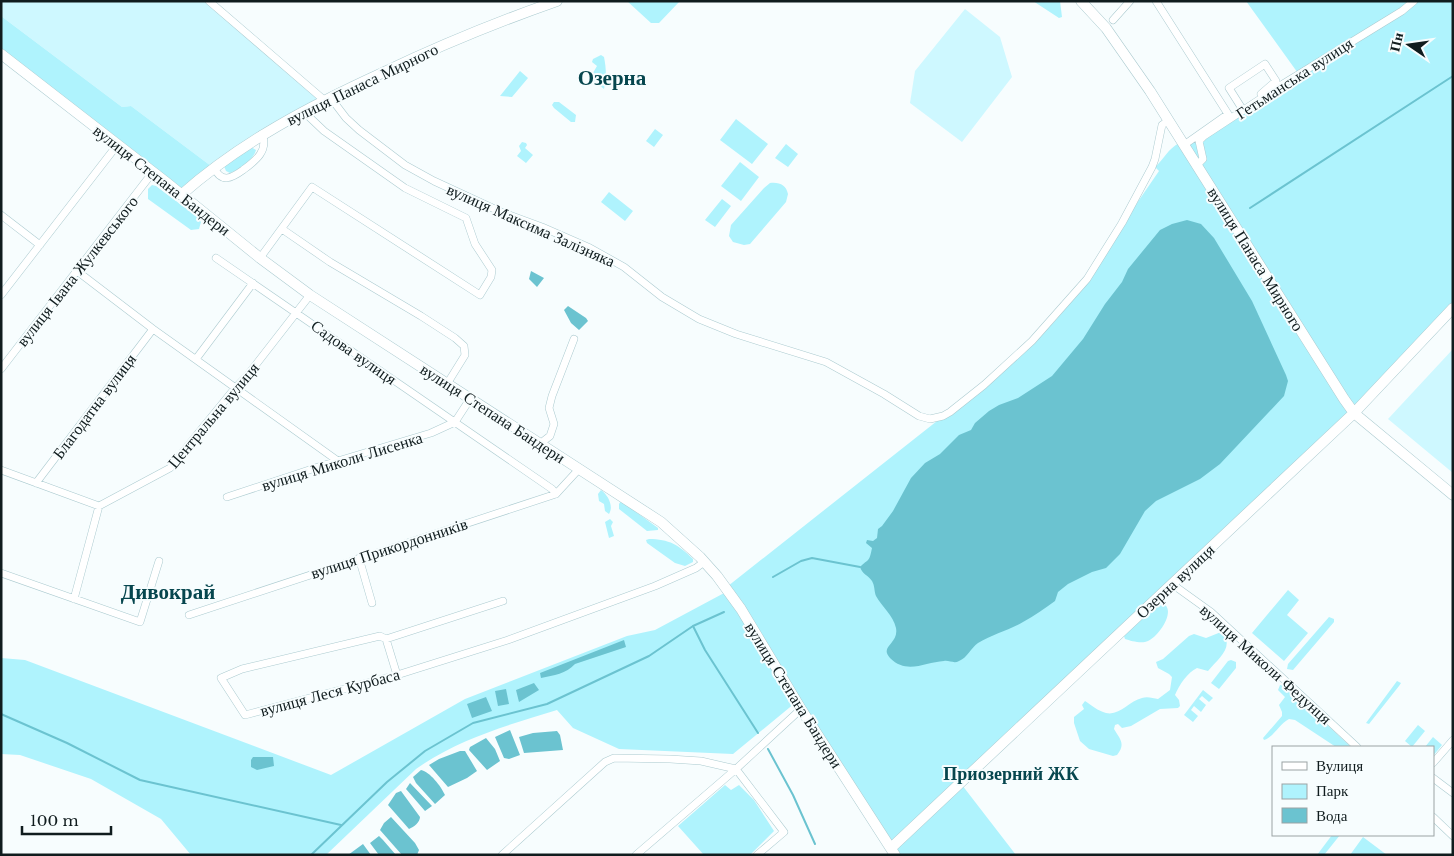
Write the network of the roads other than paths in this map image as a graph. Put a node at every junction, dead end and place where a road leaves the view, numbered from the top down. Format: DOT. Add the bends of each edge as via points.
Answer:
graph roads {
  1 [pos="209,1"];
  2 [pos="557,1"];
  3 [pos="1082,1"];
  4 [pos="1130,1"];
  5 [pos="1156,1"];
  6 [pos="1414,1"];
  7 [pos="1113,20"];
  8 [pos="3,57"];
  9 [pos="327,98"];
  10 [pos="1241,107"];
  11 [pos="303,111"];
  12 [pos="1228,114"];
  13 [pos="1169,120"];
  14 [pos="262,134"];
  15 [pos="118,144"];
  16 [pos="1184,145"];
  17 [pos="1197,165"];
  18 [pos="214,167"];
  19 [pos="153,172"];
  20 [pos="181,195"];
  21 [pos="1,215"];
  22 [pos="282,230"];
  23 [pos="40,245"];
  24 [pos="216,258"];
  25 [pos="260,258"];
  26 [pos="78,271"];
  27 [pos="254,282"];
  28 [pos="1,295"];
  29 [pos="310,295"];
  30 [pos="1453,308"];
  31 [pos="296,312"];
  32 [pos="153,328"];
  33 [pos="574,340"];
  34 [pos="196,359"];
  35 [pos="1,369"];
  36 [pos="446,384"];
  37 [pos="235,388"];
  38 [pos="470,399"];
  39 [pos="1354,412"];
  40 [pos="455,422"];
  41 [pos="541,444"];
  42 [pos="338,461"];
  43 [pos="580,469"];
  44 [pos="1,470"];
  45 [pos="36,483"];
  46 [pos="556,494"];
  47 [pos="1453,496"];
  48 [pos="227,497"];
  49 [pos="99,506"];
  50 [pos="359,558"];
  51 [pos="159,561"];
  52 [pos="704,562"];
  53 [pos="1,573"];
  54 [pos="1172,584"];
  55 [pos="74,599"];
  56 [pos="503,601"];
  57 [pos="372,603"];
  58 [pos="189,615"];
  59 [pos="386,639"];
  60 [pos="397,675"];
  61 [pos="801,709"];
  62 [pos="1453,740"];
  63 [pos="1357,746"];
  64 [pos="1434,762"];
  65 [pos="736,769"];
  66 [pos="1434,779"];
  67 [pos="1453,794"];
  68 [pos="1434,818"];
  69 [pos="1453,836"];
  70 [pos="893,851"];
  71 [pos="502,855"];
  72 [pos="636,855"];
  73 [pos="757,855"];
  1 -- 9 [label="street, вулиця Максима Залізняка"];
  2 -- 9 [label="main road, вулиця Панаса Мирного" via="466,35"];
  3 -- 13 [label="main road, вулиця Панаса Мирного" via="1106,28"];
  4 -- 7 [label="street"];
  5 -- 12 [label="street"];
  6 -- 17 [label="street, Гетьманська вулиця" via="1204,136 1199,141 1203,159"];
  8 -- 15 [label="main road, вулиця Степана Бандери"];
  9 -- 11 [label="main road, вулиця Панаса Мирного"];
  9 -- 13 [label="street, вулиця Максима Залізняка" via="358,130 405,165 434,181 590,248 624,267 662,297 699,320 826,362 918,416 930,419 950,412 984,385 1032,341 1087,279 1135,201 1155,159 1162,126"];
  10 -- 10 [label="street" via="1276,81 1265,64 1230,88"];
  10 -- 12 [label="street"];
  11 -- 14 [label="main road, вулиця Панаса Мирного"];
  11 -- 22 [label="street, вулиця Максима Залізняка" via="332,137 406,188 466,218 475,244 492,270 491,276 480,295 312,187"];
  12 -- 16 [label="street"];
  13 -- 16 [label="main road, вулиця Панаса Мирного"];
  14 -- 18 [label="main road, вулиця Панаса Мирного"];
  14 -- 18 [label="street" via="263,150 258,159 234,176 222,177"];
  15 -- 19 [label="main road, вулиця Степана Бандери"];
  15 -- 23 [label="street"];
  16 -- 17 [label="main road, вулиця Панаса Мирного"];
  17 -- 39 [label="main road, вулиця Панаса Мирного"];
  18 -- 20 [label="main road, вулиця Панаса Мирного"];
  19 -- 20 [label="main road, вулиця Степана Бандери"];
  19 -- 26 [label="street, вулиця Івана Жулкевського"];
  20 -- 25 [label="main road, вулиця Степана Бандери"];
  21 -- 23 [label="street"];
  22 -- 25 [label="street"];
  22 -- 36 [label="street" via="461,342 465,355"];
  23 -- 28 [label="street"];
  24 -- 27 [label="street, Садова вулиця"];
  25 -- 29 [label="main road, вулиця Степана Бандери"];
  26 -- 32 [label="street"];
  26 -- 35 [label="street, вулиця Івана Жулкевського"];
  27 -- 31 [label="street, Садова вулиця"];
  27 -- 34 [label="street"];
  29 -- 31 [label="street, Центральна вулиця"];
  29 -- 36 [label="main road, вулиця Степана Бандери"];
  30 -- 39 [label="main road, Озерна вулиця"];
  31 -- 37 [label="street, Центральна вулиця"];
  31 -- 40 [label="street, Садова вулиця"];
  32 -- 34 [label="street"];
  32 -- 45 [label="street, Благодатна вулиця"];
  33 -- 41 [label="street" via="552,396 550,408 554,424 550,436"];
  34 -- 37 [label="street"];
  36 -- 38 [label="main road, вулиця Степана Бандери"];
  37 -- 42 [label="street"];
  37 -- 49 [label="street, Центральна вулиця" via="170,468"];
  38 -- 40 [label="street"];
  38 -- 41 [label="main road, вулиця Степана Бандери"];
  39 -- 47 [label="main road, вулиця Панаса Мирного"];
  39 -- 54 [label="main road, Озерна вулиця"];
  40 -- 42 [label="street, вулиця Миколи Лисенка" via="431,433"];
  40 -- 46 [label="street, Садова вулиця"];
  41 -- 43 [label="main road, вулиця Степана Бандери"];
  42 -- 48 [label="street, вулиця Миколи Лисенка"];
  43 -- 46 [label="street, вулиця Прикордонників"];
  43 -- 52 [label="main road, вулиця Степана Бандери" via="661,522"];
  44 -- 45 [label="street"];
  45 -- 49 [label="street"];
  46 -- 50 [label="street, вулиця Прикордонників"];
  49 -- 55 [label="street"];
  50 -- 57 [label="street"];
  50 -- 58 [label="street, вулиця Прикордонників"];
  51 -- 55 [label="street" via="140,622"];
  52 -- 60 [label="street, вулиця Леся Курбаса" via="655,586 508,640"];
  52 -- 61 [label="main road, вулиця Степана Бандери" via="741,609"];
  53 -- 55 [label="street"];
  54 -- 63 [label="street, вулиця Миколи Федунця" via="1211,612"];
  54 -- 70 [label="main road, Озерна вулиця"];
  56 -- 59 [label="street, вулиця Леся Курбаса"];
  59 -- 60 [label="street"];
  59 -- 60 [label="street, вулиця Леся Курбаса" via="380,636 242,669 221,678 245,715"];
  61 -- 65 [label="street"];
  61 -- 70 [label="main road, вулиця Степана Бандери"];
  62 -- 64 [label="street"];
  65 -- 71 [label="street" via="701,761 614,758 605,762"];
  65 -- 72 [label="street"];
  65 -- 73 [label="street" via="784,832"];
  66 -- 67 [label="street"];
  68 -- 69 [label="street"];
}
